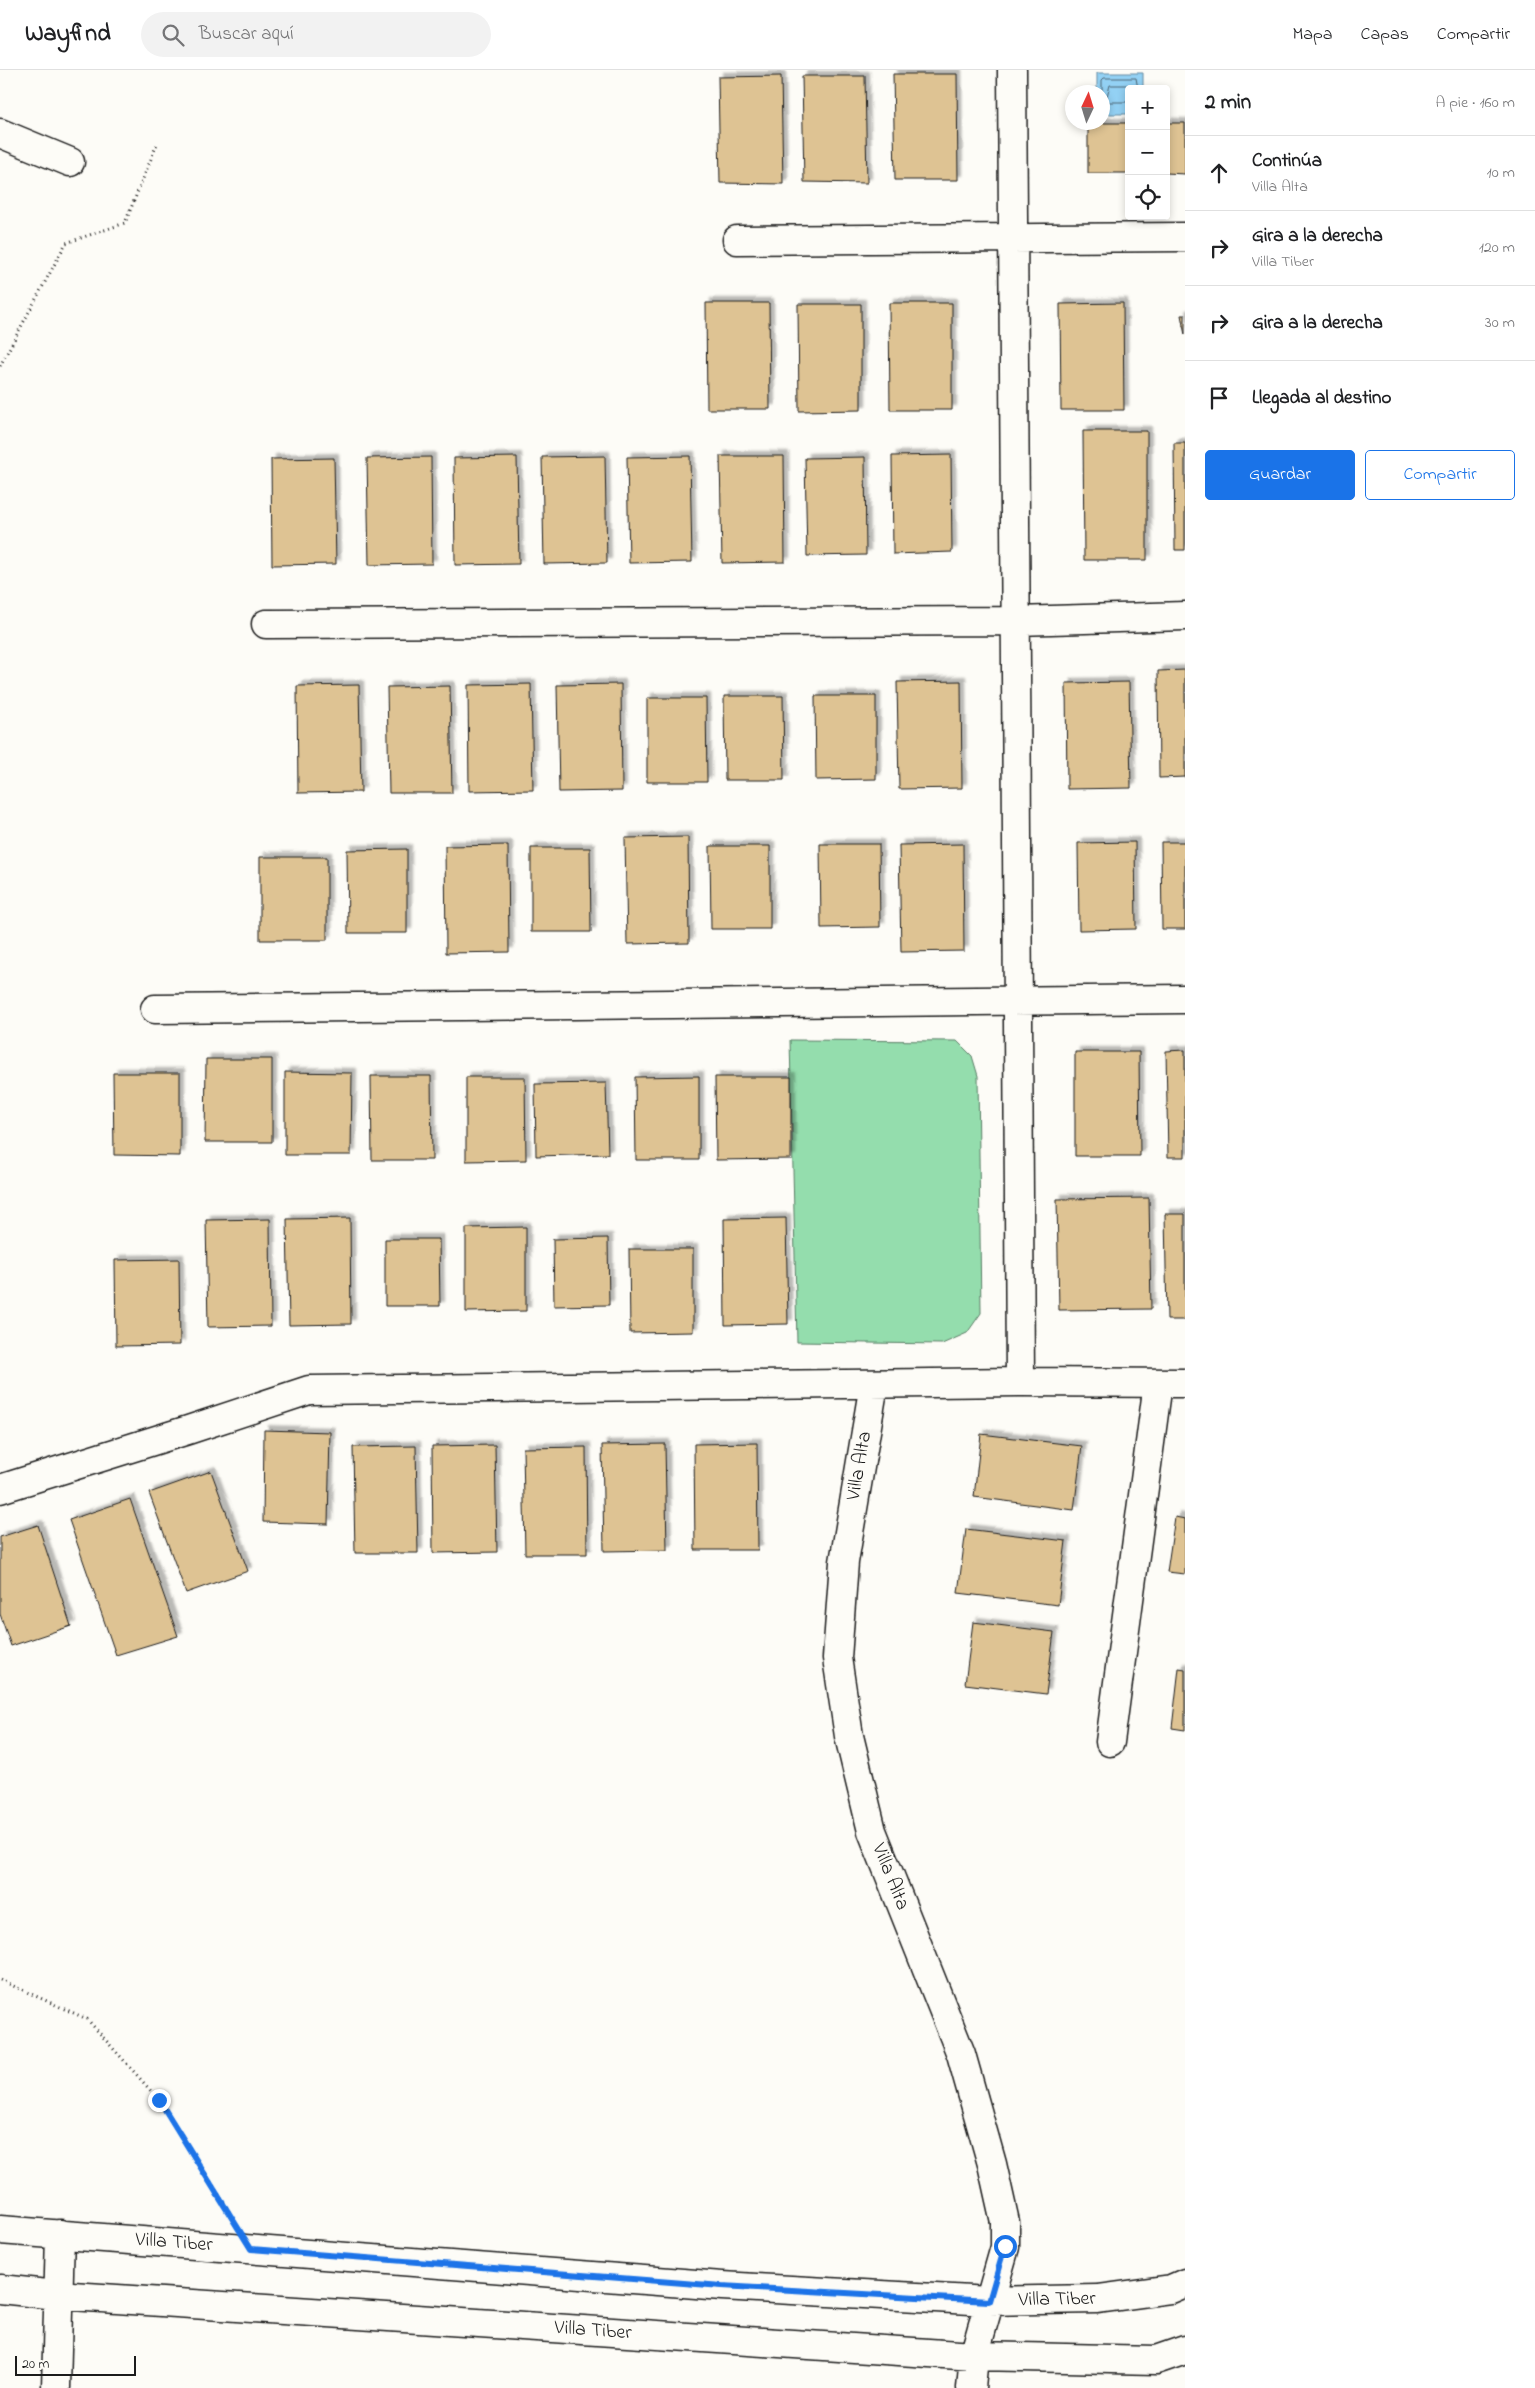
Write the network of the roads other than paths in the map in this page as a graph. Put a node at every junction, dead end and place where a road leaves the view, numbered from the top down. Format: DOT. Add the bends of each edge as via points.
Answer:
graph roads {
  1 [pos="1012,70"];
  2 [pos="0,133"];
  3 [pos="70,162"];
  4 [pos="1185,237"];
  5 [pos="1014,239"];
  6 [pos="737,240"];
  7 [pos="1185,616"];
  8 [pos="1017,621"];
  9 [pos="266,624"];
  10 [pos="1185,1000"];
  11 [pos="1016,1002"];
  12 [pos="155,1009"];
  13 [pos="1020,1382"];
  14 [pos="1185,1383"];
  15 [pos="874,1384"];
  16 [pos="1158,1384"];
  17 [pos="0,1489"];
  18 [pos="1110,1742"];
  19 [pos="0,2230"];
  20 [pos="60,2234"];
  21 [pos="1185,2283"];
  22 [pos="0,2289"];
  23 [pos="57,2295"];
  24 [pos="989,2301"];
  25 [pos="1185,2350"];
  26 [pos="974,2356"];
  27 [pos="56,2388"];
  28 [pos="971,2388"];
  1 -- 5 [label="street"];
  2 -- 3 [label="street"];
  4 -- 5 [label="street"];
  5 -- 6 [label="street"];
  5 -- 8 [label="street"];
  7 -- 8 [label="street"];
  8 -- 9 [label="street"];
  8 -- 11 [label="street"];
  10 -- 11 [label="street"];
  11 -- 12 [label="street"];
  11 -- 13 [label="street"];
  13 -- 15 [label="street"];
  13 -- 16 [label="street"];
  14 -- 16 [label="street"];
  15 -- 17 [label="street" via="309,1390"];
  15 -- 24 [label="street, Villa Alta" via="844,1562 837,1658 849,1736 872,1831 961,2054 992,2164 1005,2222 1005,2246"];
  16 -- 18 [label="street"];
  19 -- 20 [label="street, Villa Tiber"];
  20 -- 23 [label="street"];
  20 -- 24 [label="street, Villa Tiber" via="722,2286"];
  21 -- 24 [label="street, Villa Tiber" via="1171,2289 1098,2299"];
  22 -- 23 [label="street, Villa Tiber"];
  23 -- 26 [label="street, Villa Tiber"];
  23 -- 27 [label="street"];
  24 -- 26 [label="street, Villa Alta"];
  25 -- 26 [label="street, Villa Tiber" via="1156,2360"];
  26 -- 28 [label="street, Villa Alta"];
}
